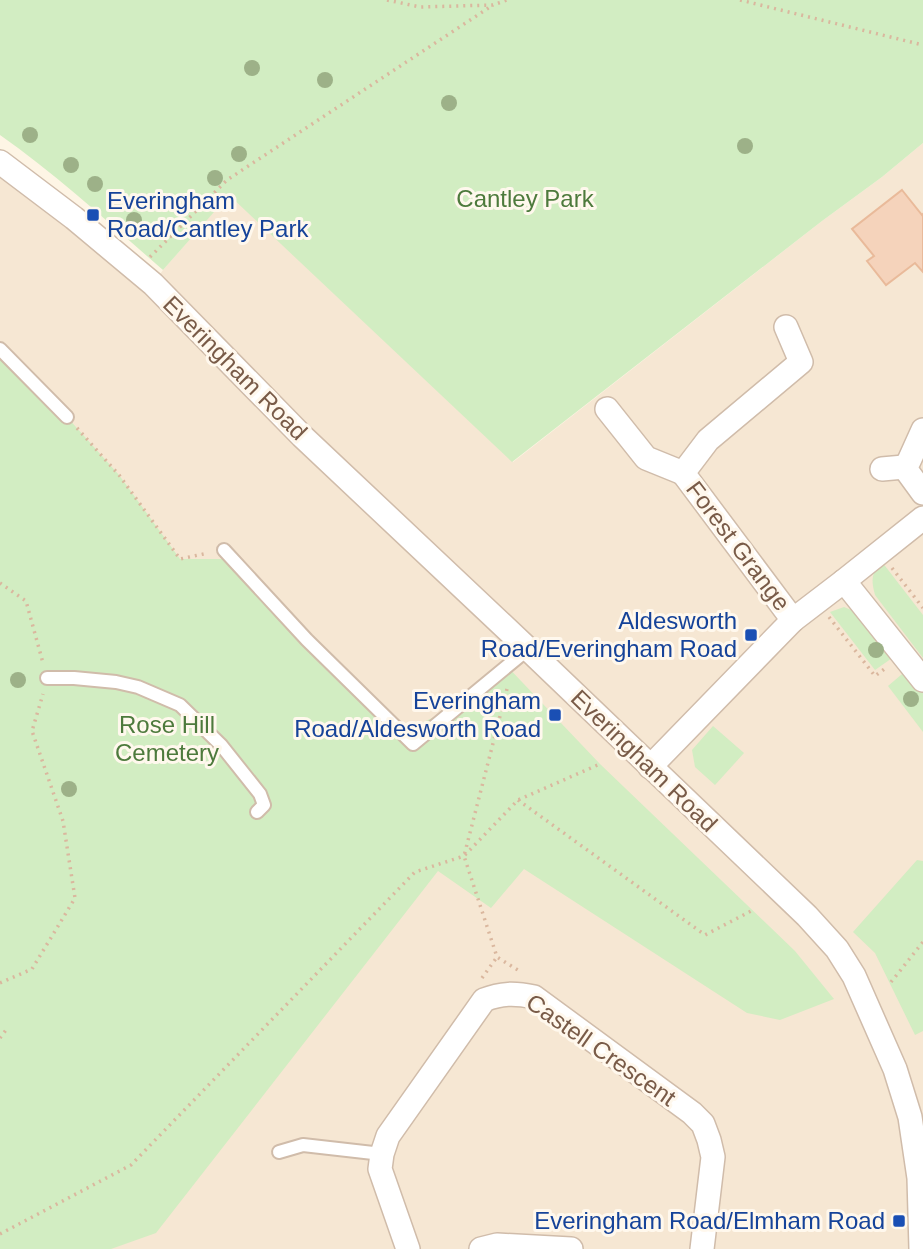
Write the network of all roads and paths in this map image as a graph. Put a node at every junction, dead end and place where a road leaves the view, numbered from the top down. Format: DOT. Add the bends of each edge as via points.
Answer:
graph roads {
  1 [pos="387,0"];
  2 [pos="507,0"];
  3 [pos="740,0"];
  4 [pos="493,5"];
  5 [pos="923,45"];
  6 [pos="0,162"];
  7 [pos="139,273"];
  8 [pos="786,327"];
  9 [pos="0,349"];
  10 [pos="607,409"];
  11 [pos="67,417"];
  12 [pos="923,430"];
  13 [pos="683,473"];
  14 [pos="923,493"];
  15 [pos="923,518"];
  16 [pos="224,550"];
  17 [pos="880,553"];
  18 [pos="844,581"];
  19 [pos="0,583"];
  20 [pos="817,601"];
  21 [pos="923,608"];
  22 [pos="793,620"];
  23 [pos="522,654"];
  24 [pos="902,654"];
  25 [pos="47,678"];
  26 [pos="923,680"];
  27 [pos="600,764"];
  28 [pos="650,767"];
  29 [pos="518,800"];
  30 [pos="257,812"];
  31 [pos="464,856"];
  32 [pos="754,910"];
  33 [pos="923,942"];
  34 [pos="529,977"];
  35 [pos="891,982"];
  36 [pos="0,983"];
  37 [pos="6,1030"];
  38 [pos="0,1038"];
  39 [pos="279,1152"];
  40 [pos="382,1154"];
  41 [pos="920,1166"];
  42 [pos="0,1234"];
  43 [pos="408,1249"];
  44 [pos="481,1249"];
  45 [pos="570,1249"];
  46 [pos="702,1249"];
  47 [pos="921,1249"];
  1 -- 4 [label="path" via="420,7"];
  2 -- 4 [label="path"];
  3 -- 5 [label="path"];
  4 -- 7 [label="path" via="228,180"];
  6 -- 7 [label="street, Everingham Road"];
  7 -- 23 [label="street, Everingham Road"];
  8 -- 13 [label="street, Forest Grange" via="801,362 708,440"];
  9 -- 11 [label="lane"];
  10 -- 13 [label="street, Forest Grange" via="646,458"];
  11 -- 16 [label="path" via="119,475 180,559"];
  12 -- 14 [label="street" via="909,461 893,468"];
  13 -- 22 [label="street, Forest Grange"];
  15 -- 17 [label="street"];
  16 -- 23 [label="lane" via="413,744"];
  17 -- 18 [label="street"];
  17 -- 21 [label="path"];
  18 -- 20 [label="street"];
  18 -- 24 [label="street"];
  19 -- 25 [label="path" via="26,601"];
  20 -- 22 [label="street"];
  20 -- 24 [label="path" via="874,676"];
  22 -- 28 [label="street"];
  23 -- 28 [label="street, Everingham Road"];
  23 -- 31 [label="path"];
  24 -- 26 [label="street"];
  25 -- 30 [label="lane" via="116,681 180,705 221,745 260,794 264,805"];
  25 -- 36 [label="path" via="32,731 63,821 75,898 32,969"];
  27 -- 29 [label="path"];
  28 -- 41 [label="street, Everingham Road" via="837,949 854,976 895,1069"];
  29 -- 31 [label="path"];
  29 -- 32 [label="path" via="705,935"];
  31 -- 34 [label="path" via="497,957"];
  31 -- 42 [label="path" via="415,872 131,1165"];
  33 -- 35 [label="path"];
  37 -- 38 [label="path"];
  39 -- 40 [label="lane" via="303,1145"];
  40 -- 43 [label="street" via="380,1169"];
  40 -- 46 [label="street, Castell Crescent" via="388,1136 484,1000 498,994 534,997 703,1124 713,1157"];
  41 -- 47 [label="street, Everingham Road"];
  44 -- 45 [label="street" via="497,1245"];
}
